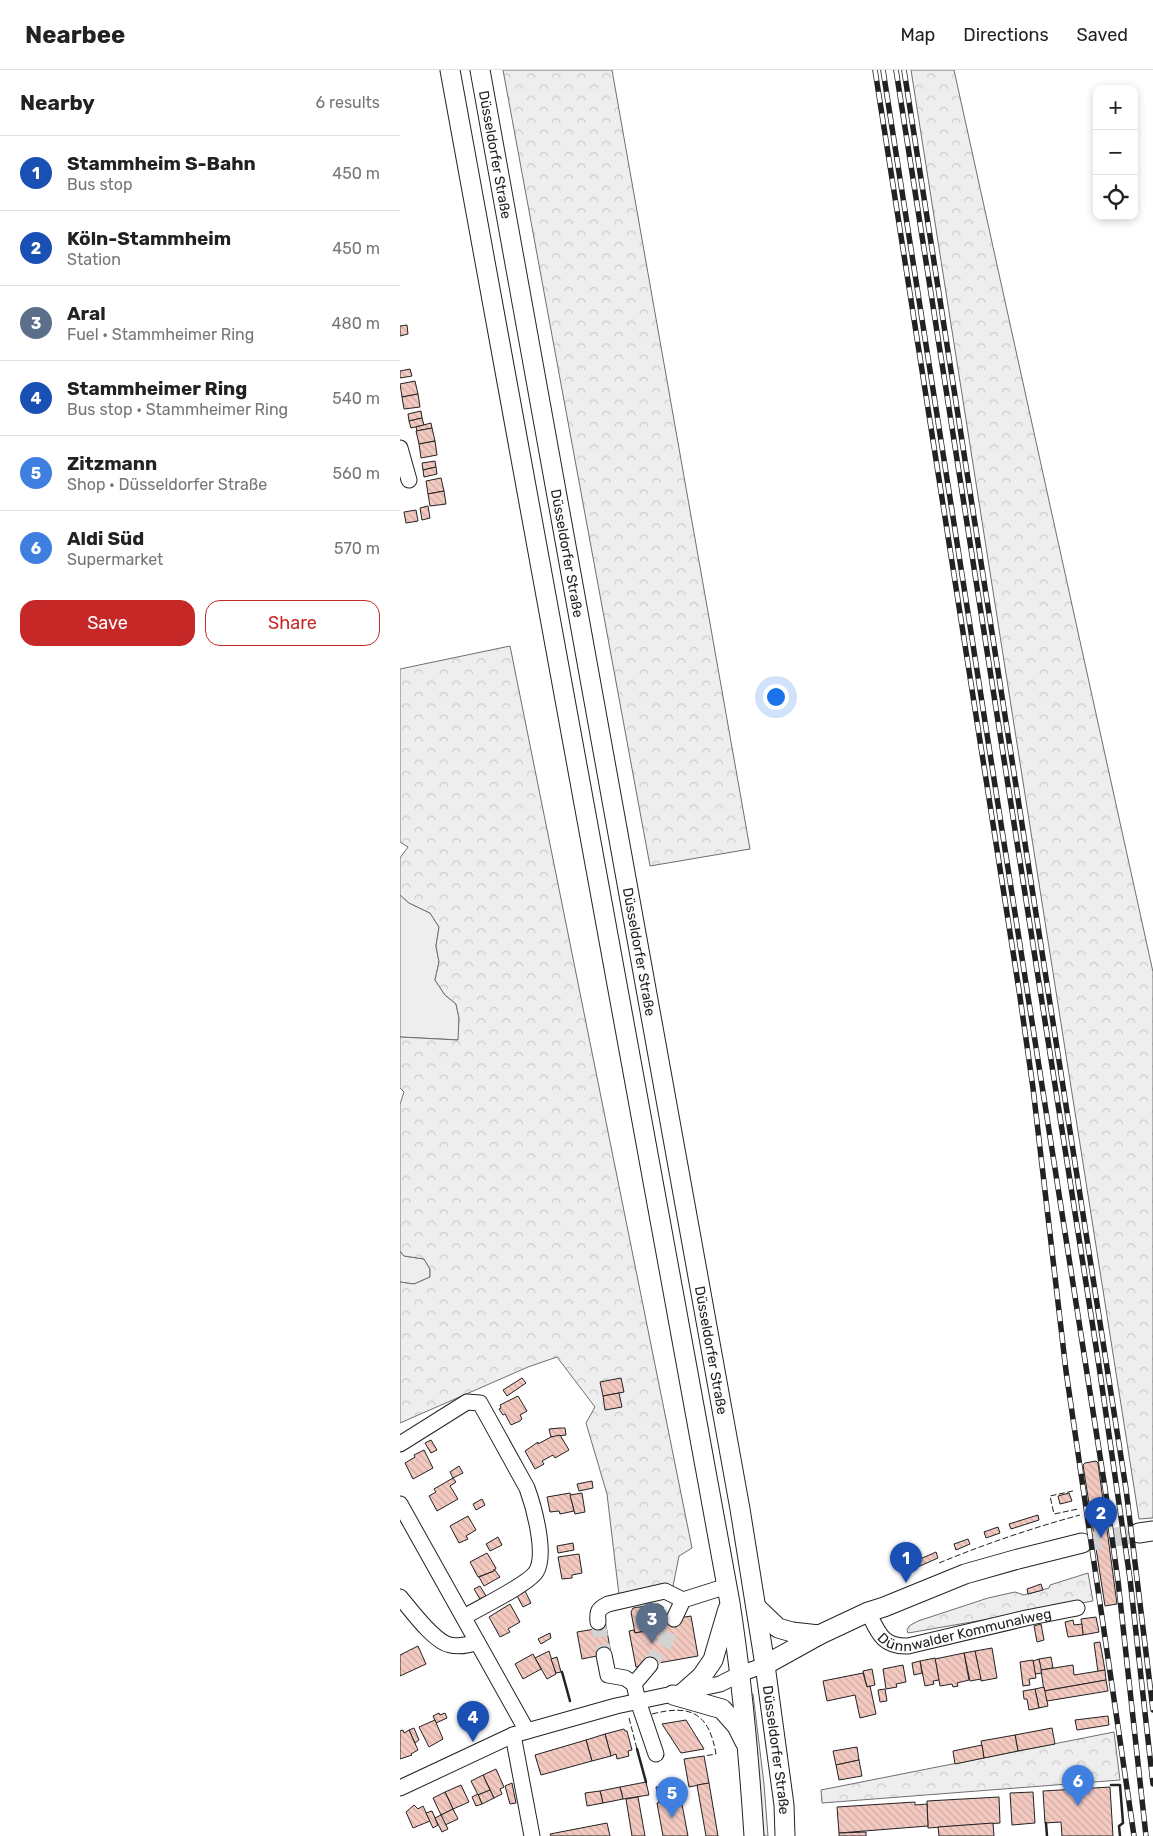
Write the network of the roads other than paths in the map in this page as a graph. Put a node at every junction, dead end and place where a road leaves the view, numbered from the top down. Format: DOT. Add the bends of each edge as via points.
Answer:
graph roads {
  1 [pos="450,70"];
  2 [pos="480,70"];
  3 [pos="400,448"];
  4 [pos="409,480"];
  5 [pos="400,1444"];
  6 [pos="400,1504"];
  7 [pos="1082,1543"];
  8 [pos="728,1594"];
  9 [pos="400,1597"];
  10 [pos="683,1600"];
  11 [pos="756,1607"];
  12 [pos="1077,1608"];
  13 [pos="868,1612"];
  14 [pos="464,1617"];
  15 [pos="674,1619"];
  16 [pos="598,1622"];
  17 [pos="819,1635"];
  18 [pos="476,1642"];
  19 [pos="604,1654"];
  20 [pos="650,1665"];
  21 [pos="765,1665"];
  22 [pos="740,1674"];
  23 [pos="634,1684"];
  24 [pos="679,1693"];
  25 [pos="638,1702"];
  26 [pos="520,1733"];
  27 [pos="748,1750"];
  28 [pos="656,1754"];
  29 [pos="400,1788"];
  30 [pos="532,1836"];
  31 [pos="754,1836"];
  32 [pos="785,1836"];
  1 -- 8 [label="main road, Düsseldorfer Straße"];
  2 -- 11 [label="main road, Düsseldorfer Straße"];
  3 -- 4 [label="street"];
  5 -- 14 [label="street" via="467,1402 480,1403 528,1488 541,1554 535,1573"];
  6 -- 14 [label="street"];
  7 -- 13 [label="main road, Dünnwalder Kommunalweg" via="965,1574"];
  8 -- 10 [label="street"];
  8 -- 22 [label="main road, Düsseldorfer Straße"];
  8 -- 24 [label="main road" via="713,1660 702,1676"];
  9 -- 18 [label="street" via="435,1636 448,1645 465,1646"];
  10 -- 15 [label="street"];
  10 -- 16 [label="street" via="665,1591 608,1604 599,1608"];
  11 -- 17 [label="main road" via="778,1628"];
  11 -- 21 [label="main road, Düsseldorfer Straße"];
  12 -- 13 [label="street, Dünnwalder Kommunalweg" via="908,1646 886,1641"];
  13 -- 17 [label="main road, Dünnwalder Kommunalweg"];
  14 -- 18 [label="street"];
  17 -- 21 [label="main road, Dünnwalder Kommunalweg"];
  18 -- 26 [label="street"];
  19 -- 23 [label="street" via="608,1675 625,1678"];
  20 -- 23 [label="street"];
  21 -- 22 [label="street"];
  21 -- 32 [label="main road, Düsseldorfer Straße" via="784,1805"];
  22 -- 24 [label="street" via="720,1684"];
  22 -- 27 [label="main road, Düsseldorfer Straße"];
  23 -- 25 [label="street"];
  24 -- 25 [label="street"];
  24 -- 27 [label="main road" via="722,1709 737,1726"];
  25 -- 26 [label="street"];
  25 -- 28 [label="street"];
  26 -- 29 [label="street"];
  26 -- 30 [label="street"];
  27 -- 31 [label="main road, Düsseldorfer Straße"];
}
